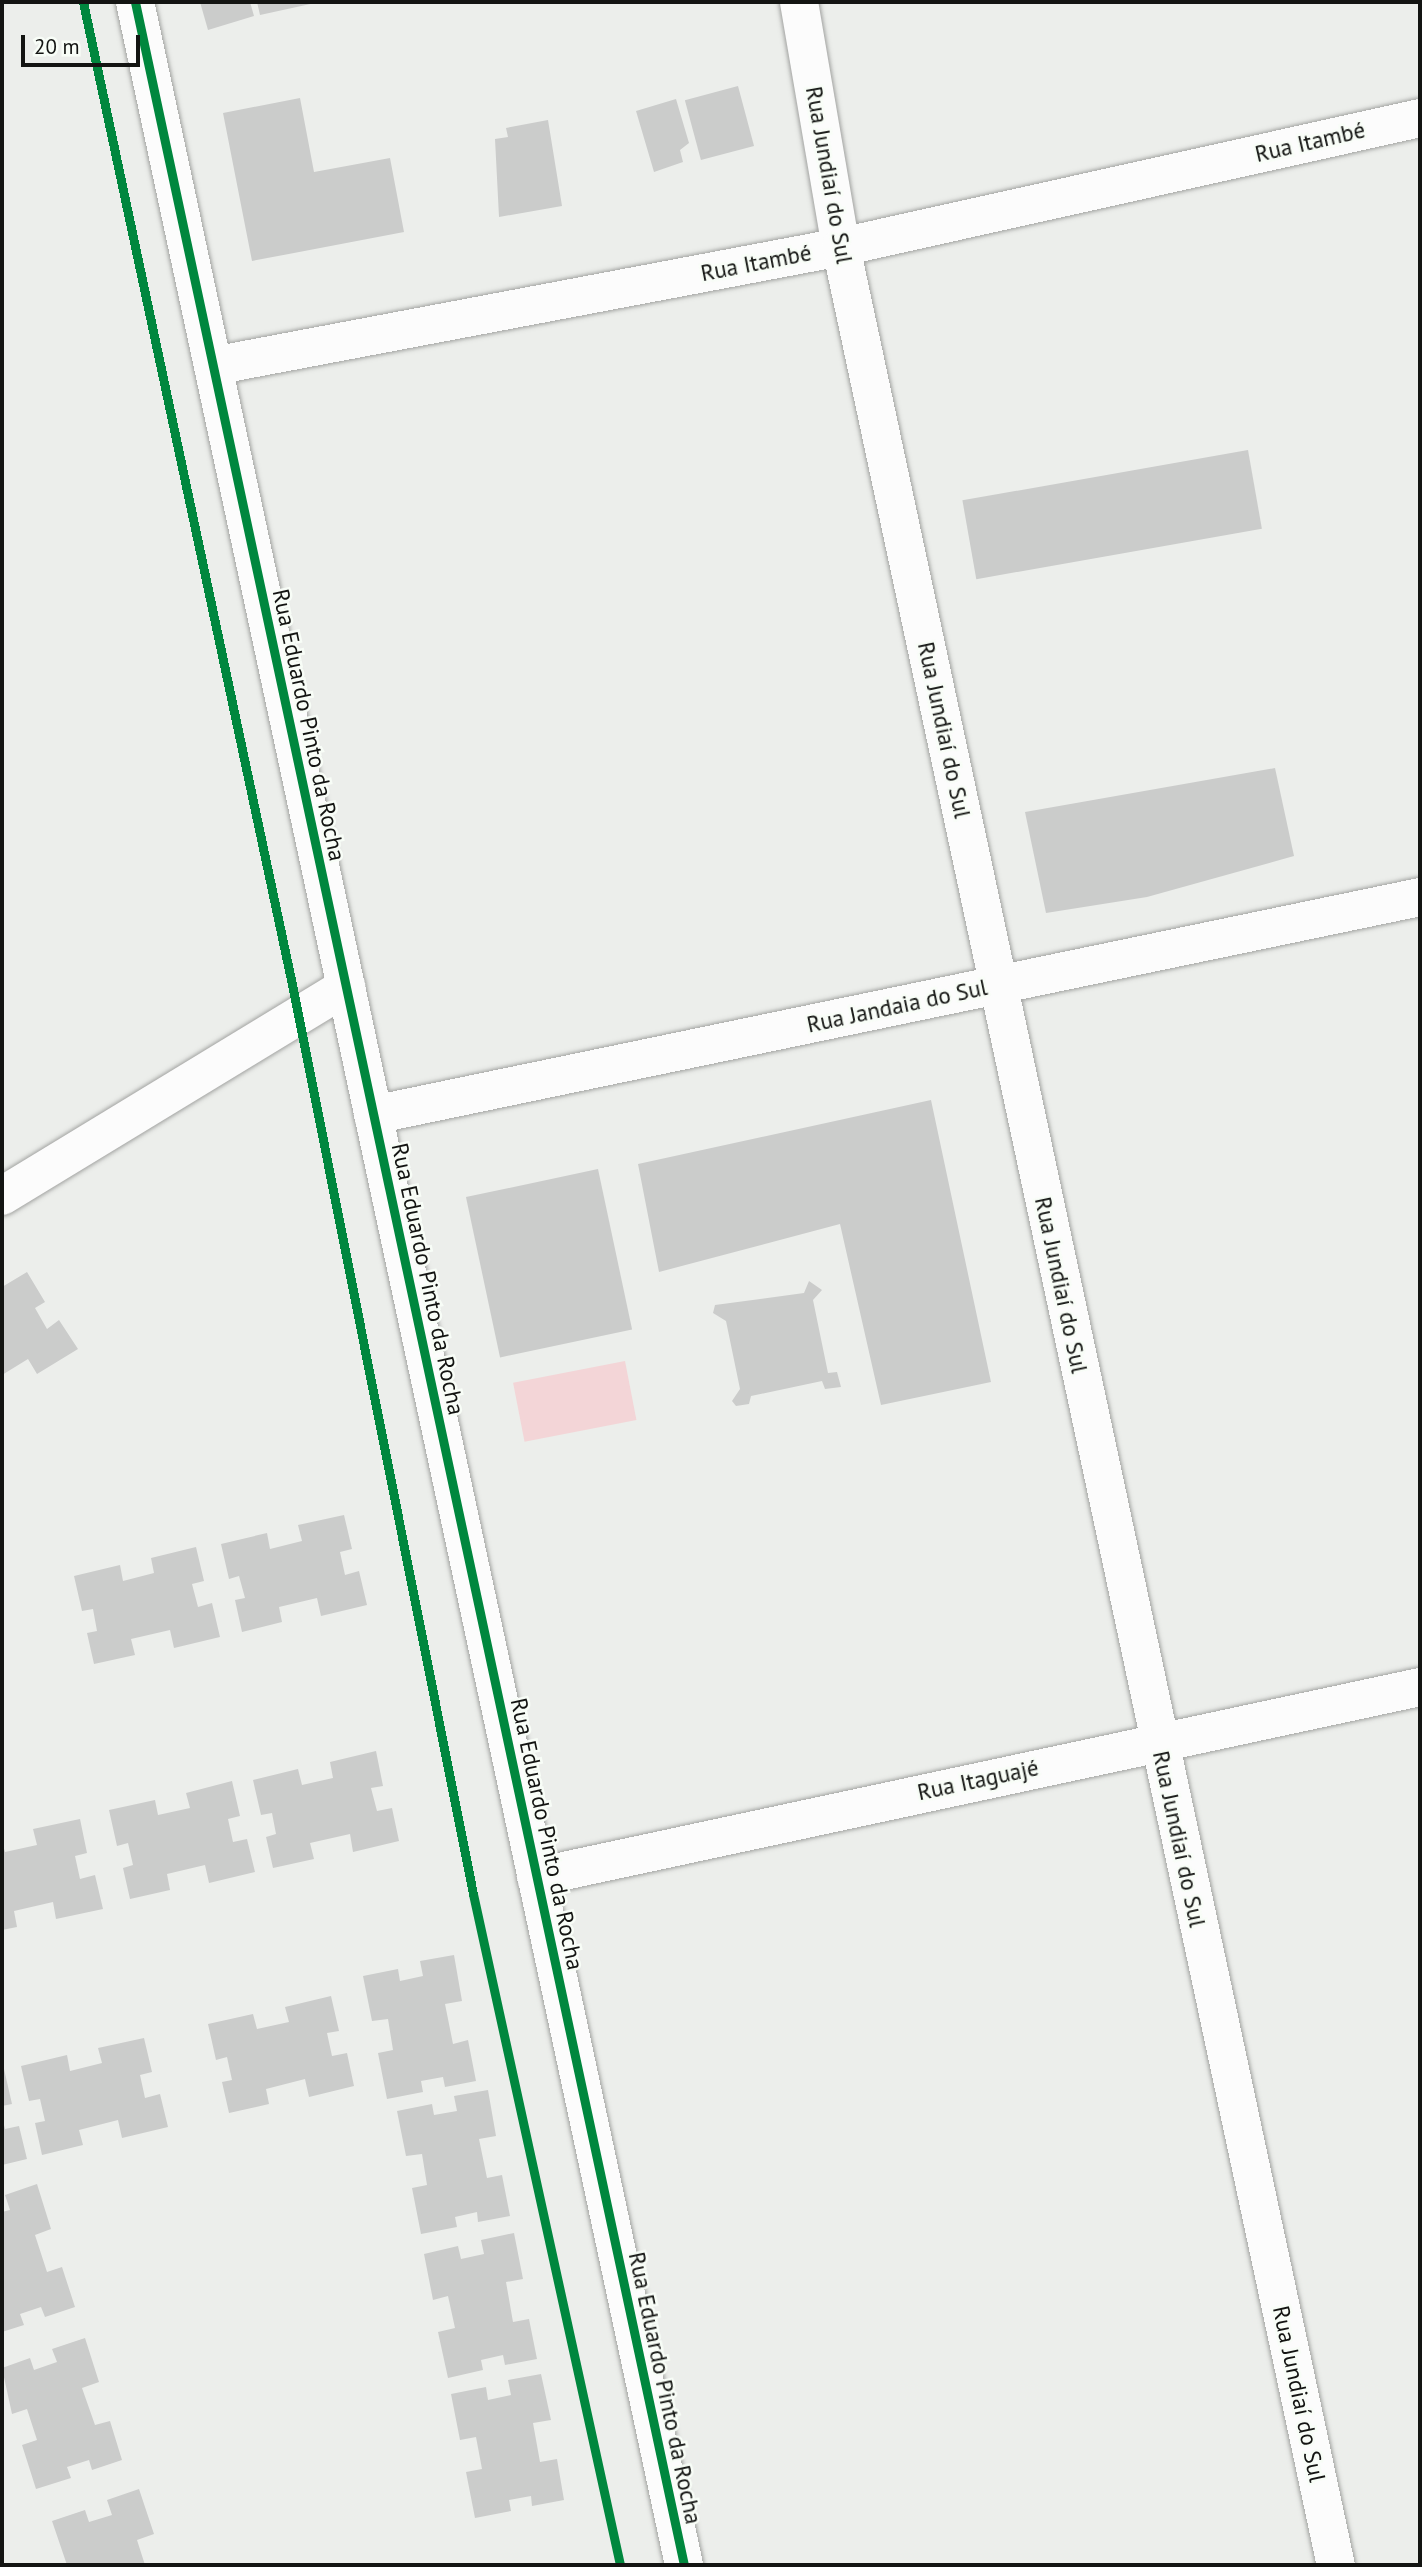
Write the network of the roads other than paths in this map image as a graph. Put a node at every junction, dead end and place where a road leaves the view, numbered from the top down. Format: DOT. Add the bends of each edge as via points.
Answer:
graph roads {
  1 [pos="135,2"];
  2 [pos="799,2"];
  3 [pos="1420,118"];
  4 [pos="841,247"];
  5 [pos="213,366"];
  6 [pos="1420,897"];
  7 [pos="998,985"];
  8 [pos="346,987"];
  9 [pos="373,1115"];
  10 [pos="2,1196"];
  11 [pos="1420,1687"];
  12 [pos="1158,1741"];
  13 [pos="536,1877"];
  14 [pos="684,2565"];
  15 [pos="1336,2565"];
  1 -- 5 [label="street, Rua Eduardo Pinto da Rocha"];
  2 -- 4 [label="street, Rua Jundiaí do Sul"];
  3 -- 4 [label="street, Rua Itambé"];
  4 -- 5 [label="street, Rua Itambé"];
  4 -- 7 [label="street, Rua Jundiaí do Sul"];
  5 -- 8 [label="street, Rua Eduardo Pinto da Rocha"];
  6 -- 7 [label="street, Rua Jandaia do Sul"];
  7 -- 9 [label="street, Rua Jandaia do Sul"];
  7 -- 12 [label="street, Rua Jundiaí do Sul"];
  8 -- 9 [label="street, Rua Eduardo Pinto da Rocha"];
  8 -- 10 [label="street"];
  9 -- 13 [label="street, Rua Eduardo Pinto da Rocha"];
  11 -- 12 [label="street, Rua Itaguajé"];
  12 -- 13 [label="street, Rua Itaguajé"];
  12 -- 15 [label="street, Rua Jundiaí do Sul"];
  13 -- 14 [label="street, Rua Eduardo Pinto da Rocha"];
}
